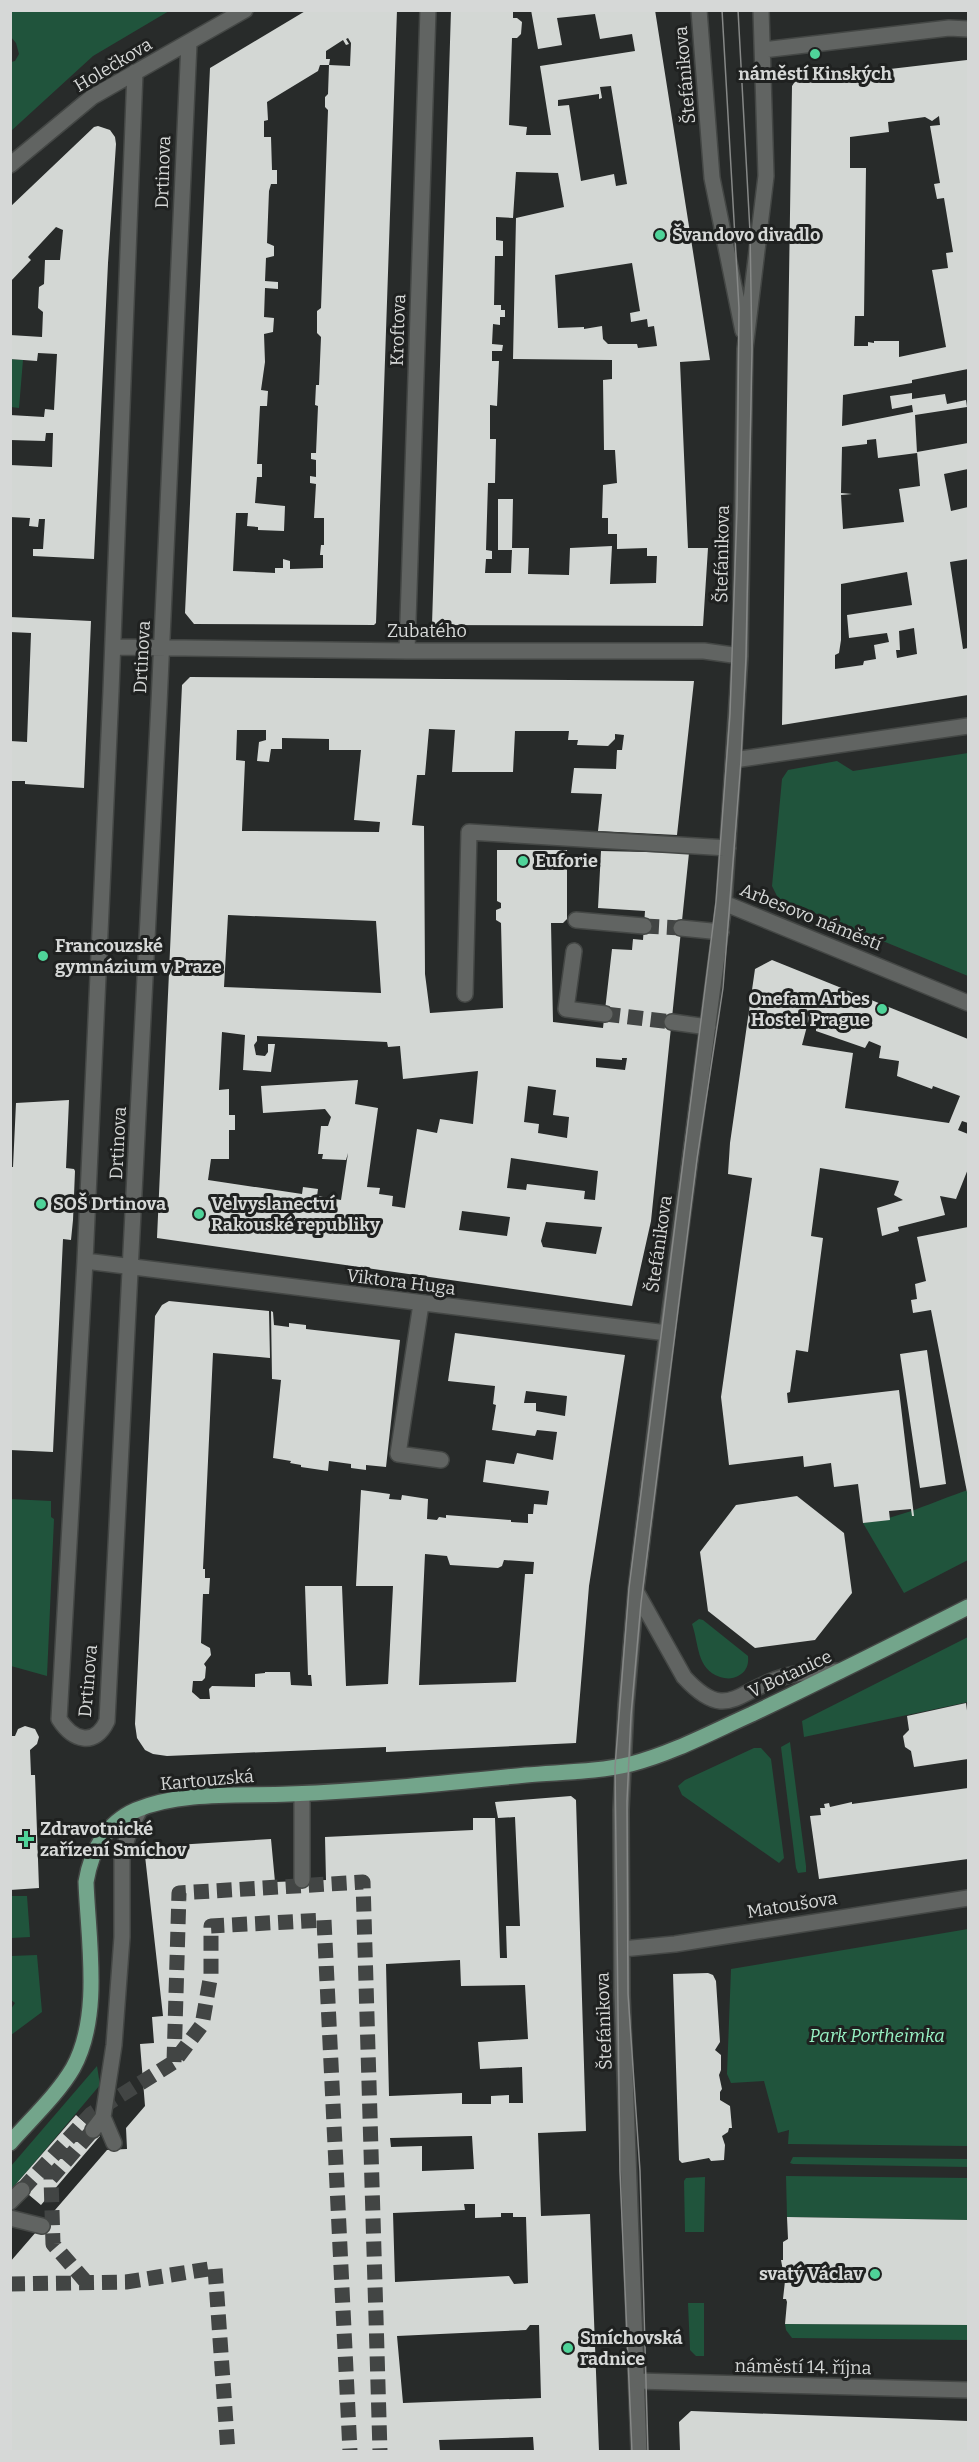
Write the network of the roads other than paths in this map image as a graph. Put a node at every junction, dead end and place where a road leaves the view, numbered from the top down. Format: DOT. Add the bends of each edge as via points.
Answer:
graph roads {
  1 [pos="245,10"];
  2 [pos="428,10"];
  3 [pos="699,10"];
  4 [pos="761,10"];
  5 [pos="969,29"];
  6 [pos="189,43"];
  7 [pos="763,50"];
  8 [pos="135,72"];
  9 [pos="10,165"];
  10 [pos="745,349"];
  11 [pos="113,647"];
  12 [pos="162,648"];
  13 [pos="407,651"];
  14 [pos="740,656"];
  15 [pos="969,726"];
  16 [pos="734,760"];
  17 [pos="728,848"];
  18 [pos="724,903"];
  19 [pos="576,920"];
  20 [pos="644,926"];
  21 [pos="681,928"];
  22 [pos="721,932"];
  23 [pos="574,951"];
  24 [pos="465,994"];
  25 [pos="969,1003"];
  26 [pos="605,1014"];
  27 [pos="672,1022"];
  28 [pos="708,1027"];
  29 [pos="85,1261"];
  30 [pos="131,1268"];
  31 [pos="421,1304"];
  32 [pos="667,1333"];
  33 [pos="441,1460"];
  34 [pos="636,1590"];
  35 [pos="969,1607"];
  36 [pos="843,1671"];
  37 [pos="623,1765"];
  38 [pos="302,1794"];
  39 [pos="140,1809"];
  40 [pos="302,1880"];
  41 [pos="969,1898"];
  42 [pos="622,1949"];
  43 [pos="103,2117"];
  44 [pos="93,2130"];
  45 [pos="10,2143"];
  46 [pos="114,2143"];
  47 [pos="22,2190"];
  48 [pos="10,2202"];
  49 [pos="10,2218"];
  50 [pos="42,2226"];
  51 [pos="637,2381"];
  52 [pos="969,2390"];
  53 [pos="639,2451"];
  1 -- 6 [label="street, Holečkova"];
  2 -- 13 [label="street, Kroftova"];
  3 -- 10 [label="street, Štefánikova" via="712,178"];
  4 -- 7 [label="street, Štefánikova"];
  5 -- 7 [label="street" via="949,28"];
  6 -- 8 [label="street, Holečkova"];
  6 -- 12 [label="street, Drtinova"];
  7 -- 10 [label="street, Štefánikova" via="766,176"];
  8 -- 9 [label="street, Holečkova" via="92,97"];
  8 -- 11 [label="street, Drtinova"];
  10 -- 14 [label="street, Štefánikova"];
  11 -- 12 [label="street, Zubatého"];
  11 -- 29 [label="street, Drtinova"];
  12 -- 13 [label="street, Zubatého"];
  12 -- 30 [label="street, Drtinova"];
  13 -- 14 [label="street, Zubatého" via="704,651"];
  14 -- 16 [label="street, Štefánikova"];
  15 -- 16 [label="street"];
  16 -- 17 [label="street, Arbesovo náměstí"];
  17 -- 18 [label="street, Arbesovo náměstí"];
  17 -- 24 [label="street" via="469,832"];
  18 -- 22 [label="street, Štefánikova"];
  18 -- 25 [label="street, Arbesovo náměstí"];
  19 -- 20 [label="street"];
  21 -- 22 [label="street"];
  22 -- 28 [label="street, Štefánikova"];
  23 -- 26 [label="street" via="566,1009"];
  27 -- 28 [label="street"];
  28 -- 32 [label="street, Štefánikova"];
  29 -- 30 [label="street, Viktora Huga"];
  29 -- 30 [label="street, Drtinova" via="59,1719 72,1735 83,1738 94,1737 107,1720"];
  30 -- 31 [label="street, Viktora Huga"];
  31 -- 32 [label="street, Viktora Huga"];
  31 -- 33 [label="street" via="398,1454"];
  32 -- 34 [label="street, Štefánikova"];
  34 -- 36 [label="street" via="684,1677 714,1701 728,1702 784,1676"];
  34 -- 37 [label="street, Štefánikova"];
  35 -- 36 [label="main road, V Botanice"];
  36 -- 37 [label="main road, V Botanice" via="684,1745"];
  37 -- 38 [label="main road, Kartouzská"];
  37 -- 42 [label="street, Štefánikova"];
  38 -- 39 [label="main road, Kartouzská" via="185,1799"];
  38 -- 40 [label="street"];
  39 -- 43 [label="street" via="122,1855 122,1937 114,2045"];
  39 -- 45 [label="main road, Kartouzská" via="111,1827 88,1866 91,1990 86,2037 68,2074"];
  41 -- 42 [label="street, Matoušova"];
  42 -- 51 [label="street, Štefánikova"];
  43 -- 44 [label="street"];
  43 -- 46 [label="street"];
  47 -- 48 [label="street"];
  49 -- 50 [label="street"];
  51 -- 52 [label="street, náměstí 14. října"];
  51 -- 53 [label="street, Štefánikova"];
}
